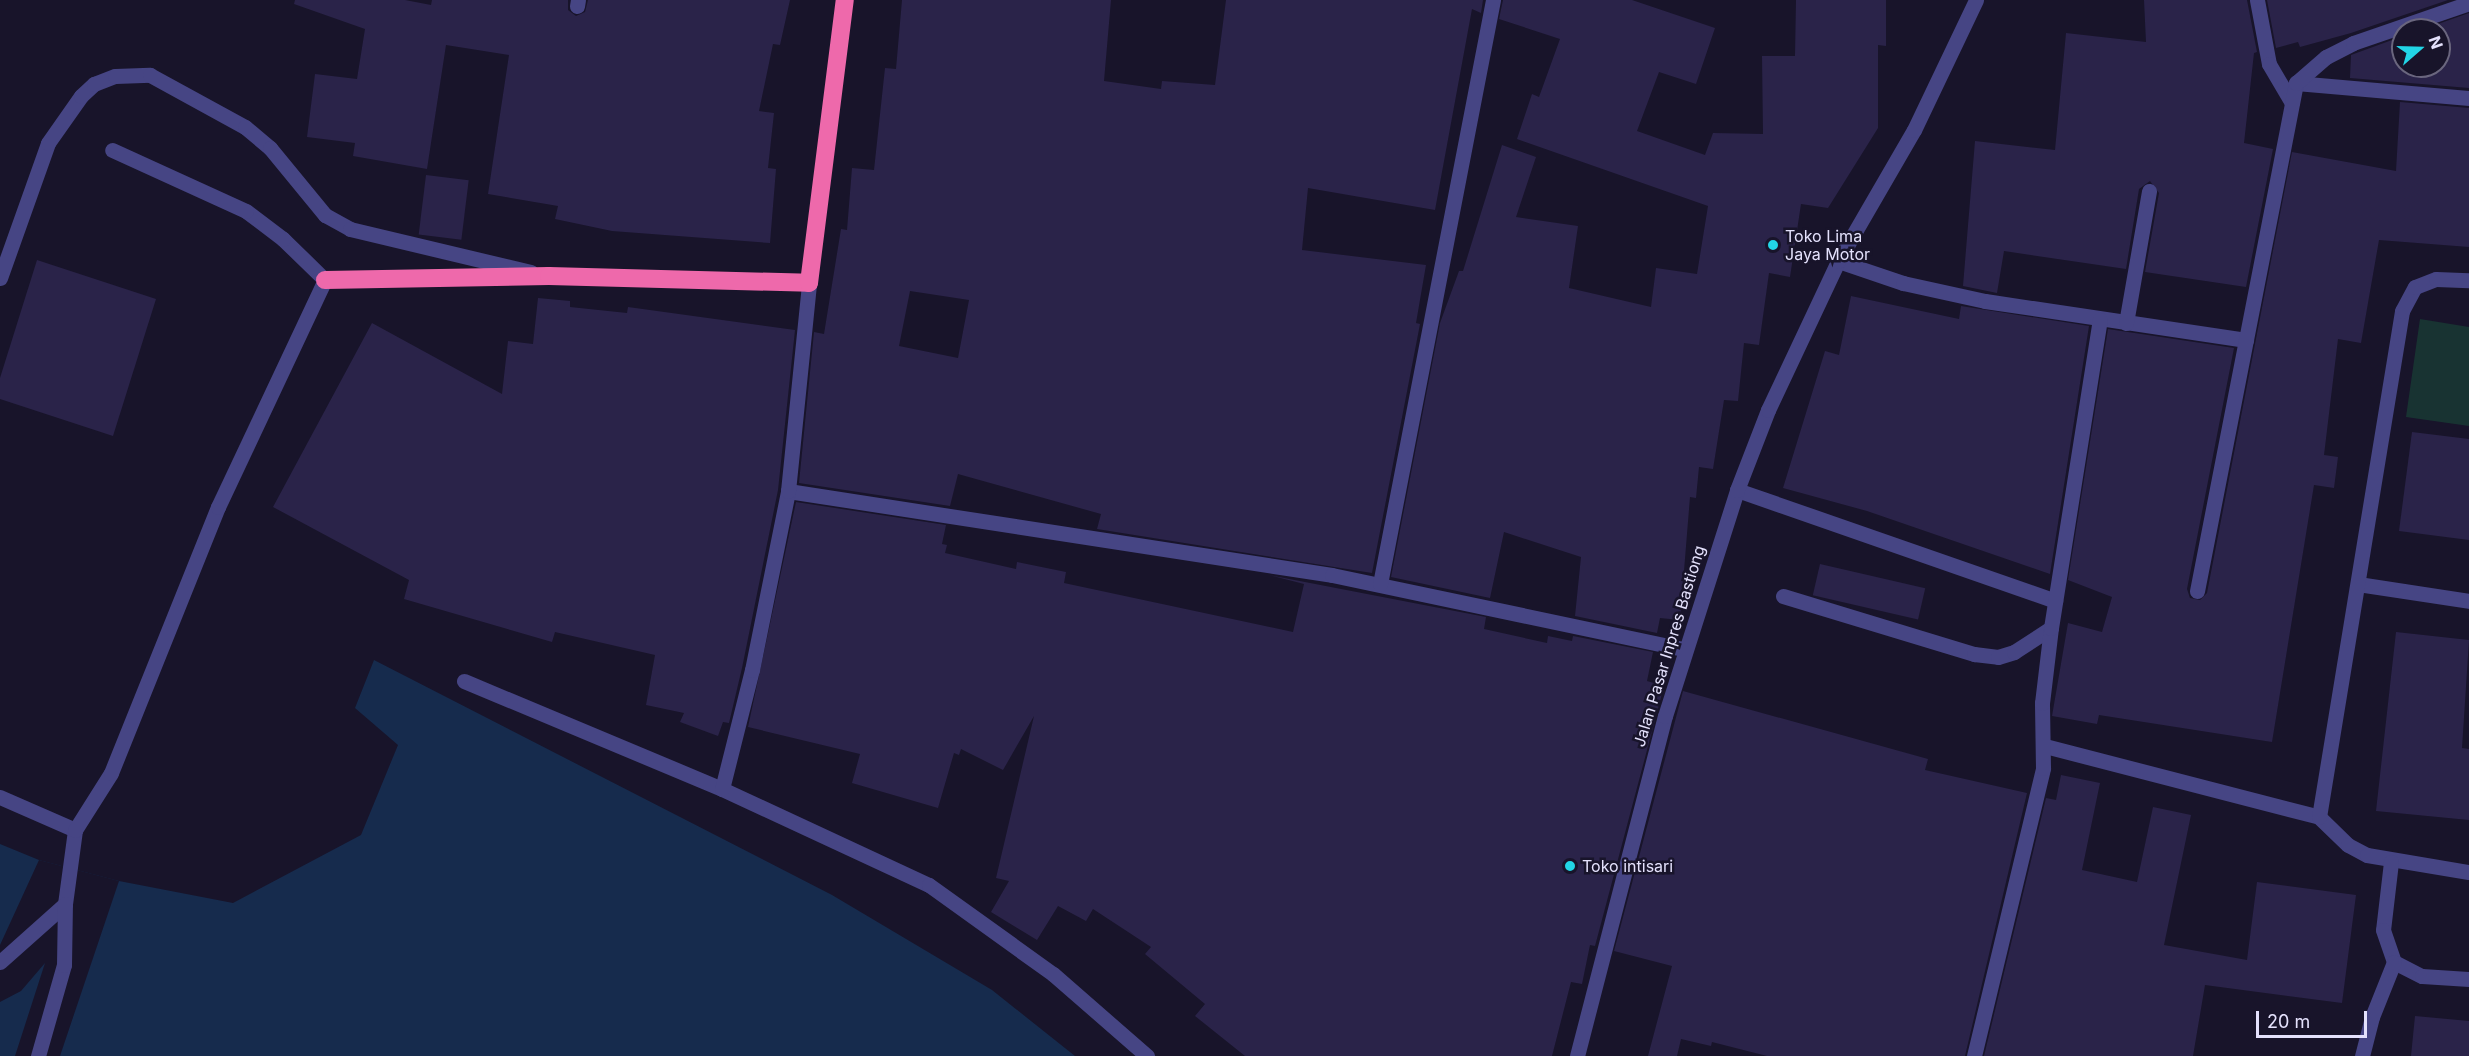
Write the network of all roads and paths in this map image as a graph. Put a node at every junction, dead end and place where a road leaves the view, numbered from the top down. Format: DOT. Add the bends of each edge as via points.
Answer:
graph roads {
  1 [pos="845,0"];
  2 [pos="1493,0"];
  3 [pos="1976,0"];
  4 [pos="2257,0"];
  5 [pos="2469,3"];
  6 [pos="2296,83"];
  7 [pos="2469,98"];
  8 [pos="2292,103"];
  9 [pos="112,150"];
  10 [pos="2148,191"];
  11 [pos="1838,261"];
  12 [pos="549,276"];
  13 [pos="0,278"];
  14 [pos="325,280"];
  15 [pos="2469,280"];
  16 [pos="808,283"];
  17 [pos="2100,320"];
  18 [pos="2126,323"];
  19 [pos="2246,340"];
  20 [pos="1737,490"];
  21 [pos="788,491"];
  22 [pos="1380,584"];
  23 [pos="2358,584"];
  24 [pos="2197,591"];
  25 [pos="1783,596"];
  26 [pos="2055,601"];
  27 [pos="2469,601"];
  28 [pos="2051,628"];
  29 [pos="1684,649"];
  30 [pos="464,681"];
  31 [pos="2044,746"];
  32 [pos="722,789"];
  33 [pos="0,797"];
  34 [pos="2319,817"];
  35 [pos="75,830"];
  36 [pos="2391,862"];
  37 [pos="2469,872"];
  38 [pos="65,904"];
  39 [pos="0,962"];
  40 [pos="2394,962"];
  41 [pos="2469,979"];
  42 [pos="38,1056"];
  43 [pos="1147,1056"];
  44 [pos="1577,1056"];
  45 [pos="1974,1056"];
  46 [pos="2362,1056"];
  1 -- 16 [label="highway"];
  2 -- 22 [label="street"];
  3 -- 11 [label="street, Jalan Pasar Inpres Bastiong" via="1914,130"];
  4 -- 8 [label="street" via="2269,64"];
  5 -- 6 [label="street" via="2353,43 2326,57"];
  6 -- 7 [label="street"];
  6 -- 8 [label="street"];
  8 -- 19 [label="street"];
  9 -- 14 [label="street" via="246,211 283,239"];
  10 -- 18 [label="street"];
  11 -- 17 [label="street" via="1903,283"];
  11 -- 20 [label="street, Jalan Pasar Inpres Bastiong" via="1768,410"];
  12 -- 13 [label="street" via="350,229 325,215 270,148 245,127 150,75 115,76 94,84 81,96 48,143"];
  12 -- 14 [label="highway"];
  12 -- 16 [label="highway"];
  14 -- 35 [label="street" via="218,507 111,773"];
  15 -- 23 [label="street" via="2436,279 2415,287 2402,311"];
  16 -- 21 [label="street"];
  17 -- 18 [label="street"];
  17 -- 26 [label="street"];
  18 -- 19 [label="street"];
  19 -- 24 [label="street"];
  20 -- 26 [label="street"];
  20 -- 29 [label="street, Jalan Pasar Inpres Bastiong"];
  21 -- 22 [label="street"];
  21 -- 32 [label="street" via="772,578"];
  22 -- 29 [label="street"];
  23 -- 27 [label="street"];
  23 -- 34 [label="street"];
  25 -- 28 [label="street" via="1974,654 1998,657 2014,652"];
  26 -- 28 [label="street"];
  28 -- 31 [label="street" via="2042,703"];
  29 -- 44 [label="street, Jalan Pasar Inpres Bastiong"];
  30 -- 32 [label="street"];
  31 -- 34 [label="street"];
  31 -- 45 [label="street" via="2043,768"];
  32 -- 43 [label="street" via="930,885 1053,974"];
  33 -- 35 [label="street"];
  34 -- 36 [label="street" via="2348,845"];
  35 -- 38 [label="street"];
  36 -- 37 [label="street"];
  36 -- 40 [label="street" via="2383,930"];
  38 -- 39 [label="street"];
  38 -- 42 [label="street" via="64,965"];
  40 -- 41 [label="street" via="2422,976"];
  40 -- 46 [label="street" via="2372,1017"];
}
